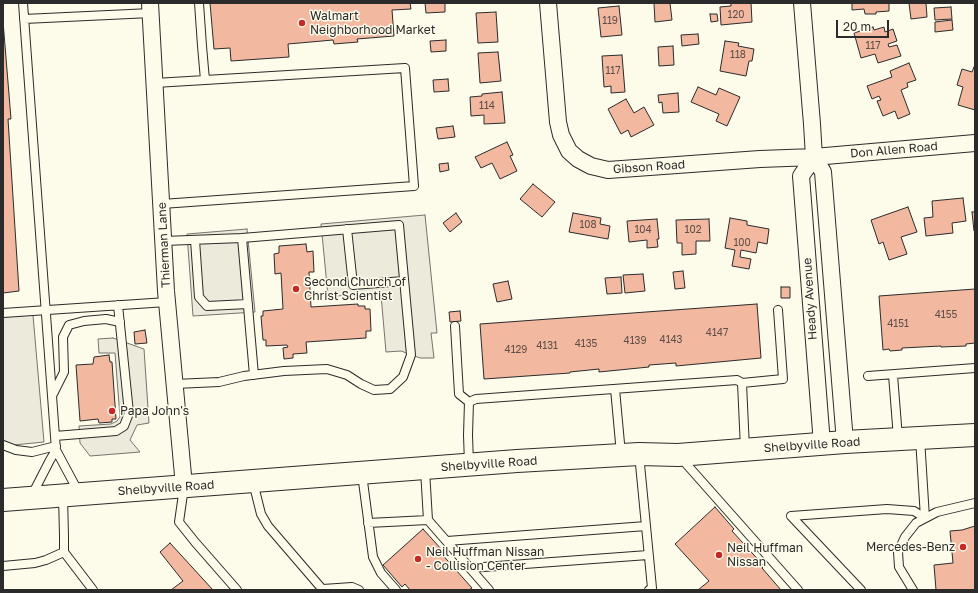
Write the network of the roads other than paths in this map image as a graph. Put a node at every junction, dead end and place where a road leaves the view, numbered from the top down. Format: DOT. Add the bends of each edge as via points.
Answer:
graph roads {
  1 [pos="23,3"];
  2 [pos="199,3"];
  3 [pos="548,3"];
  4 [pos="802,3"];
  5 [pos="150,8"];
  6 [pos="24,19"];
  7 [pos="205,80"];
  8 [pos="155,83"];
  9 [pos="975,143"];
  10 [pos="814,157"];
  11 [pos="162,204"];
  12 [pos="347,229"];
  13 [pos="242,238"];
  14 [pos="195,240"];
  15 [pos="164,241"];
  16 [pos="404,281"];
  17 [pos="167,302"];
  18 [pos="248,304"];
  19 [pos="118,305"];
  20 [pos="46,310"];
  21 [pos="778,310"];
  22 [pos="3,312"];
  23 [pos="120,322"];
  24 [pos="455,326"];
  25 [pos="975,368"];
  26 [pos="254,375"];
  27 [pos="893,375"];
  28 [pos="868,376"];
  29 [pos="742,383"];
  30 [pos="175,384"];
  31 [pos="615,389"];
  32 [pos="52,394"];
  33 [pos="469,402"];
  34 [pos="975,435"];
  35 [pos="55,436"];
  36 [pos="909,439"];
  37 [pos="845,442"];
  38 [pos="822,444"];
  39 [pos="3,445"];
  40 [pos="56,448"];
  41 [pos="745,449"];
  42 [pos="630,455"];
  43 [pos="678,455"];
  44 [pos="469,465"];
  45 [pos="425,468"];
  46 [pos="362,473"];
  47 [pos="253,481"];
  48 [pos="184,486"];
  49 [pos="71,495"];
  50 [pos="31,498"];
  51 [pos="3,500"];
  52 [pos="975,504"];
  53 [pos="925,518"];
  54 [pos="428,520"];
  55 [pos="368,524"];
  56 [pos="646,526"];
  57 [pos="447,541"];
  58 [pos="64,552"];
  59 [pos="648,555"];
  60 [pos="3,566"];
  61 [pos="470,568"];
  62 [pos="651,589"];
  63 [pos="93,590"];
  64 [pos="237,590"];
  65 [pos="323,590"];
  66 [pos="359,590"];
  67 [pos="396,590"];
  68 [pos="489,590"];
  69 [pos="798,590"];
  70 [pos="861,590"];
  71 [pos="913,590"];
  1 -- 6 [label="lane"];
  2 -- 7 [label="lane"];
  3 -- 10 [label="street, Gibson Road" via="558,122 569,151 578,159 591,166 608,170"];
  4 -- 10 [label="street, Heady Avenue"];
  5 -- 6 [label="lane"];
  5 -- 8 [label="street, Thierman Lane"];
  6 -- 20 [label="lane"];
  7 -- 8 [label="lane"];
  7 -- 11 [label="lane" via="405,68 414,186"];
  8 -- 11 [label="street, Thierman Lane"];
  9 -- 10 [label="street, Don Allen Road"];
  10 -- 37 [label="street, Heady Avenue" via="823,172"];
  10 -- 38 [label="street, Heady Avenue" via="801,176"];
  11 -- 15 [label="street, Thierman Lane"];
  12 -- 13 [label="lane"];
  12 -- 16 [label="lane" via="353,285"];
  12 -- 16 [label="lane" via="399,225"];
  13 -- 14 [label="lane"];
  13 -- 18 [label="lane"];
  14 -- 15 [label="lane"];
  14 -- 18 [label="lane" via="199,297 208,306"];
  15 -- 17 [label="street, Thierman Lane"];
  16 -- 26 [label="lane" via="411,355 403,377 390,389 374,390 347,375 327,369"];
  17 -- 19 [label="lane"];
  17 -- 30 [label="street, Thierman Lane"];
  18 -- 26 [label="lane"];
  19 -- 20 [label="lane"];
  19 -- 23 [label="lane"];
  20 -- 22 [label="lane"];
  20 -- 32 [label="lane"];
  21 -- 29 [label="lane" via="783,379"];
  23 -- 32 [label="lane" via="106,319 84,320 69,325 63,337 64,372"];
  23 -- 35 [label="lane" via="129,414 124,426 116,431"];
  24 -- 33 [label="lane" via="459,394"];
  25 -- 27 [label="lane"];
  26 -- 30 [label="lane" via="219,382"];
  27 -- 28 [label="lane"];
  27 -- 36 [label="lane"];
  29 -- 31 [label="lane" via="737,380"];
  29 -- 41 [label="lane"];
  30 -- 48 [label="street, Thierman Lane"];
  31 -- 33 [label="lane" via="476,399"];
  31 -- 42 [label="lane"];
  32 -- 35 [label="lane"];
  33 -- 44 [label="lane"];
  34 -- 36 [label="main road, Shelbyville Road"];
  35 -- 40 [label="lane"];
  36 -- 37 [label="main road, Shelbyville Road"];
  36 -- 53 [label="lane"];
  37 -- 38 [label="main road, Shelbyville Road"];
  38 -- 41 [label="main road, Shelbyville Road"];
  39 -- 40 [label="lane" via="32,452"];
  40 -- 49 [label="lane"];
  40 -- 50 [label="lane"];
  41 -- 43 [label="main road, Shelbyville Road"];
  42 -- 43 [label="main road, Shelbyville Road"];
  42 -- 44 [label="main road, Shelbyville Road"];
  42 -- 56 [label="lane"];
  43 -- 69 [label="lane"];
  44 -- 45 [label="main road, Shelbyville Road"];
  45 -- 46 [label="main road, Shelbyville Road"];
  45 -- 54 [label="lane"];
  46 -- 47 [label="main road, Shelbyville Road"];
  46 -- 55 [label="lane"];
  47 -- 48 [label="main road, Shelbyville Road"];
  47 -- 65 [label="lane" via="261,514 268,526"];
  48 -- 49 [label="main road, Shelbyville Road"];
  48 -- 64 [label="lane" via="179,522"];
  49 -- 50 [label="main road, Shelbyville Road"];
  49 -- 58 [label="lane"];
  50 -- 51 [label="main road, Shelbyville Road"];
  52 -- 53 [label="lane" via="937,512"];
  53 -- 70 [label="lane" via="914,511 887,510 790,516"];
  53 -- 71 [label="lane" via="916,523 898,552 899,567"];
  54 -- 55 [label="lane"];
  54 -- 57 [label="lane"];
  55 -- 67 [label="lane" via="373,557 380,573"];
  56 -- 57 [label="lane"];
  56 -- 59 [label="lane"];
  57 -- 61 [label="lane"];
  58 -- 60 [label="lane" via="35,563"];
  58 -- 63 [label="lane"];
  59 -- 61 [label="lane"];
  59 -- 62 [label="lane"];
  61 -- 68 [label="lane"];
  65 -- 66 [label="lane"];
}
